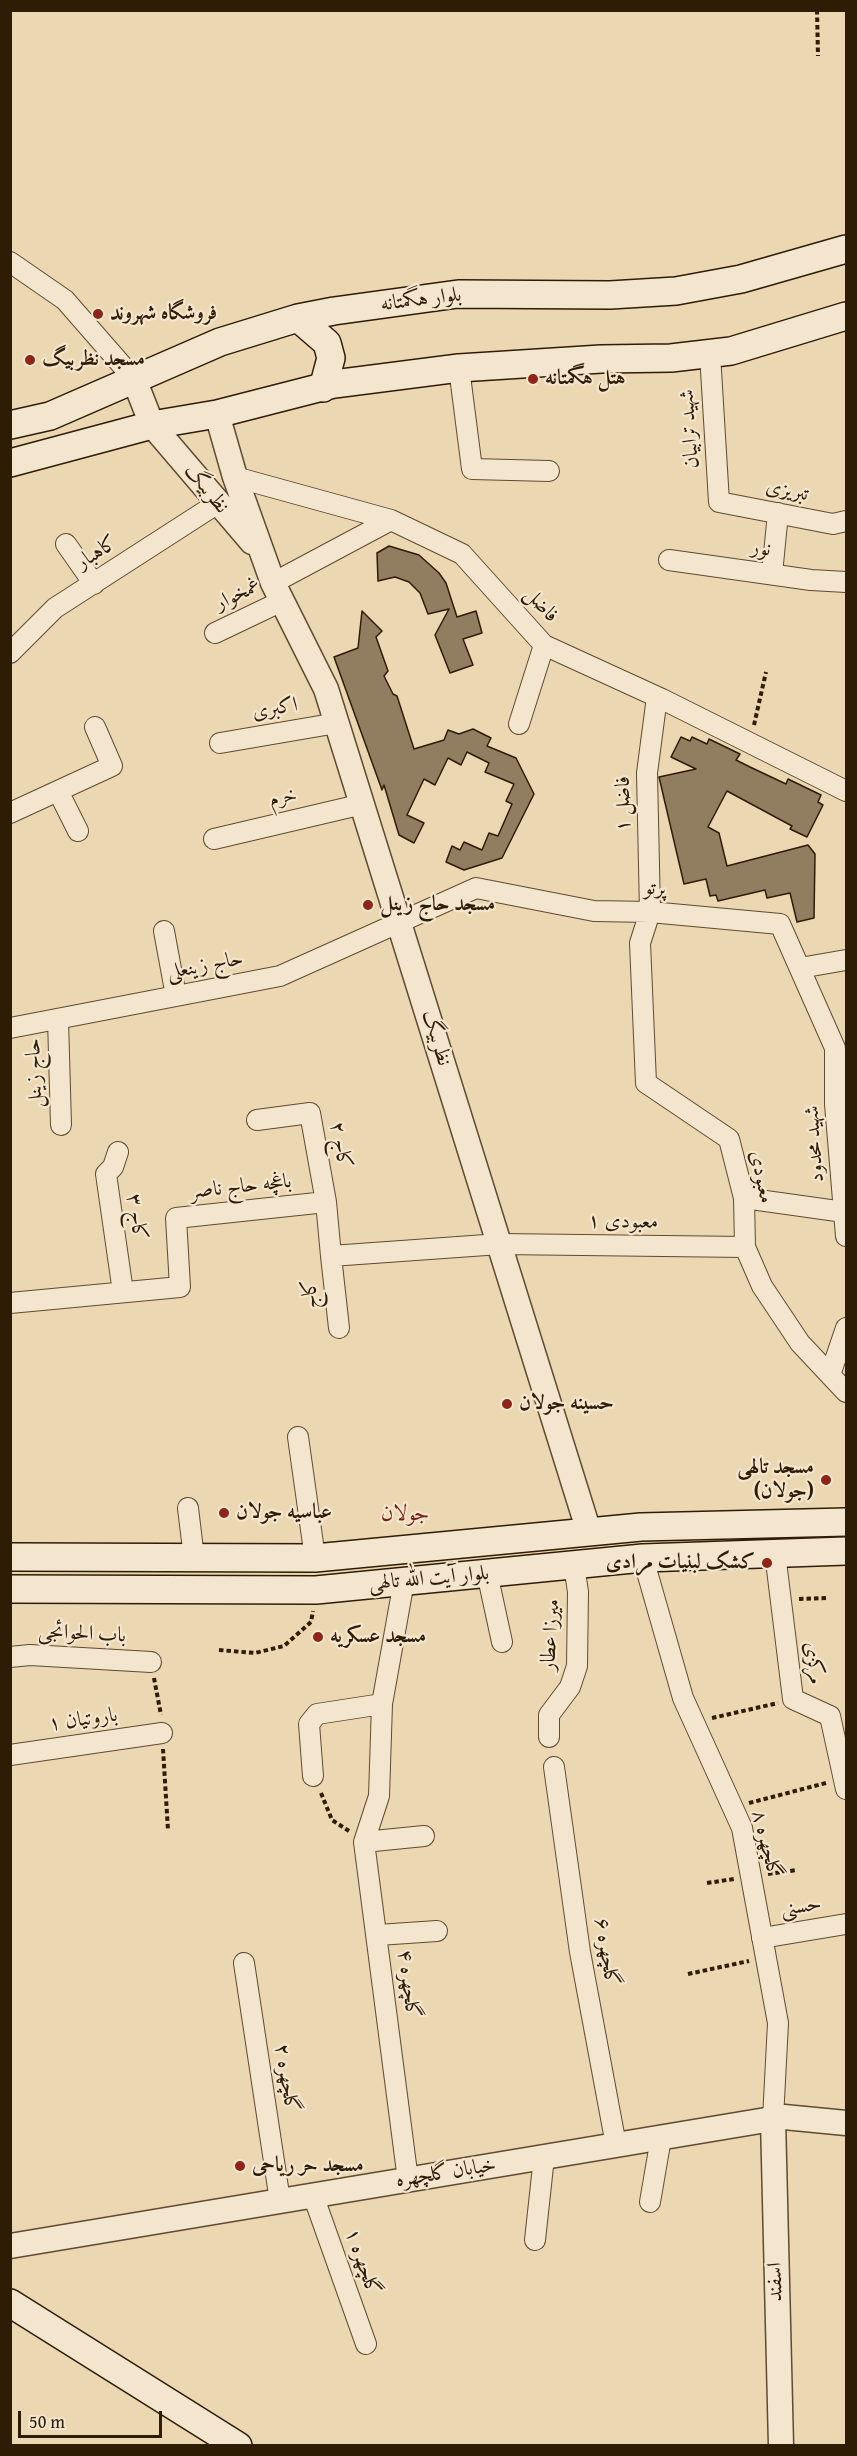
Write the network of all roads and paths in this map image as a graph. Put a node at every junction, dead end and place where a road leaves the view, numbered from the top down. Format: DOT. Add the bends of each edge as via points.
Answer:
graph roads {
  1 [pos="817,10"];
  2 [pos="818,56"];
  3 [pos="846,249"];
  4 [pos="10,262"];
  5 [pos="846,316"];
  6 [pos="298,318"];
  7 [pos="710,354"];
  8 [pos="459,368"];
  9 [pos="134,379"];
  10 [pos="323,387"];
  11 [pos="217,414"];
  12 [pos="10,425"];
  13 [pos="152,425"];
  14 [pos="10,463"];
  15 [pos="549,471"];
  16 [pos="235,477"];
  17 [pos="719,502"];
  18 [pos="218,503"];
  19 [pos="778,513"];
  20 [pos="391,520"];
  21 [pos="846,521"];
  22 [pos="66,544"];
  23 [pos="261,553"];
  24 [pos="669,560"];
  25 [pos="772,574"];
  26 [pos="846,582"];
  27 [pos="94,584"];
  28 [pos="278,592"];
  29 [pos="214,633"];
  30 [pos="544,645"];
  31 [pos="10,652"];
  32 [pos="766,672"];
  33 [pos="657,697"];
  34 [pos="337,723"];
  35 [pos="519,724"];
  36 [pos="95,727"];
  37 [pos="220,743"];
  38 [pos="750,743"];
  39 [pos="58,791"];
  40 [pos="846,791"];
  41 [pos="363,804"];
  42 [pos="10,813"];
  43 [pos="78,831"];
  44 [pos="214,839"];
  45 [pos="650,912"];
  46 [pos="400,922"];
  47 [pos="164,930"];
  48 [pos="846,960"];
  49 [pos="800,968"];
  50 [pos="176,996"];
  51 [pos="58,1019"];
  52 [pos="10,1028"];
  53 [pos="835,1048"];
  54 [pos="841,1104"];
  55 [pos="257,1120"];
  56 [pos="61,1125"];
  57 [pos="118,1152"];
  58 [pos="744,1198"];
  59 [pos="326,1202"];
  60 [pos="844,1212"];
  61 [pos="846,1236"];
  62 [pos="500,1244"];
  63 [pos="745,1247"];
  64 [pos="331,1256"];
  65 [pos="123,1292"];
  66 [pos="10,1303"];
  67 [pos="339,1328"];
  68 [pos="846,1328"];
  69 [pos="830,1374"];
  70 [pos="846,1392"];
  71 [pos="298,1437"];
  72 [pos="188,1508"];
  73 [pos="846,1522"];
  74 [pos="589,1532"];
  75 [pos="846,1551"];
  76 [pos="775,1554"];
  77 [pos="10,1557"];
  78 [pos="194,1558"];
  79 [pos="315,1558"];
  80 [pos="643,1558"];
  81 [pos="574,1565"];
  82 [pos="487,1573"];
  83 [pos="404,1581"];
  84 [pos="10,1588"];
  85 [pos="316,1590"];
  86 [pos="828,1598"];
  87 [pos="780,1600"];
  88 [pos="501,1642"];
  89 [pos="219,1650"];
  90 [pos="10,1657"];
  91 [pos="151,1662"];
  92 [pos="793,1699"];
  93 [pos="382,1704"];
  94 [pos="694,1722"];
  95 [pos="162,1733"];
  96 [pos="549,1737"];
  97 [pos="10,1755"];
  98 [pos="554,1767"];
  99 [pos="313,1776"];
  100 [pos="845,1784"];
  101 [pos="733,1808"];
  102 [pos="424,1836"];
  103 [pos="364,1842"];
  104 [pos="846,1924"];
  105 [pos="437,1931"];
  106 [pos="378,1935"];
  107 [pos="764,1948"];
  108 [pos="244,1963"];
  109 [pos="688,1974"];
  110 [pos="773,2119"];
  111 [pos="846,2123"];
  112 [pos="661,2138"];
  113 [pos="616,2145"];
  114 [pos="544,2157"];
  115 [pos="408,2180"];
  116 [pos="313,2195"];
  117 [pos="280,2201"];
  118 [pos="650,2202"];
  119 [pos="535,2240"];
  120 [pos="10,2246"];
  121 [pos="10,2303"];
  122 [pos="366,2344"];
  123 [pos="238,2445"];
  124 [pos="781,2445"];
  1 -- 2 [label="path"];
  3 -- 6 [label="main road, بلوار هگمتانه" via="741,279 676,291 610,295 458,294"];
  4 -- 9 [label="street" via="65,300"];
  5 -- 7 [label="main road"];
  6 -- 9 [label="main road, بلوار هگمتانه" via="220,342"];
  6 -- 10 [label="main road" via="327,343 331,358"];
  7 -- 8 [label="main road"];
  7 -- 17 [label="street, شهید ترابیان"];
  8 -- 10 [label="main road"];
  8 -- 15 [label="street" via="472,469"];
  9 -- 12 [label="main road, بلوار هگمتانه" via="50,416"];
  9 -- 13 [label="street, نظربیگ"];
  10 -- 11 [label="main road"];
  11 -- 13 [label="main road"];
  11 -- 16 [label="street, نظربیگ"];
  13 -- 14 [label="main road"];
  13 -- 18 [label="street, نظربیگ"];
  16 -- 20 [label="street, فاضل"];
  16 -- 23 [label="street, نظربیگ"];
  17 -- 19 [label="street, تبریزی"];
  18 -- 23 [label="street, نظربیگ"];
  18 -- 27 [label="street, کاهبار"];
  19 -- 21 [label="street, تبریزی" via="833,524"];
  19 -- 25 [label="street"];
  20 -- 28 [label="street, غمخوار"];
  20 -- 30 [label="street, فاضل" via="462,554"];
  22 -- 27 [label="street"];
  23 -- 28 [label="street, نظربیگ"];
  24 -- 25 [label="street, نور"];
  25 -- 26 [label="street, نور"];
  27 -- 31 [label="street, کاهبار" via="55,608"];
  28 -- 29 [label="street, غمخوار"];
  28 -- 34 [label="street, نظربیگ" via="326,689"];
  30 -- 33 [label="street, فاضل"];
  30 -- 35 [label="street"];
  32 -- 38 [label="path"];
  33 -- 38 [label="street, فاضل"];
  33 -- 45 [label="street, فاضل ۱" via="647,774"];
  34 -- 37 [label="street, اکبری"];
  34 -- 41 [label="street, نظربیگ"];
  36 -- 39 [label="street" via="112,766"];
  38 -- 40 [label="street, فاضل"];
  39 -- 42 [label="street"];
  39 -- 43 [label="street"];
  41 -- 44 [label="street, خرم"];
  41 -- 46 [label="street, نظربیگ"];
  45 -- 46 [label="street, پرتو" via="594,911 476,888"];
  45 -- 49 [label="street, پرتو" via="780,924"];
  45 -- 58 [label="street, معبودی" via="640,943 646,1083 729,1139"];
  46 -- 50 [label="street, حاج زینعلی" via="280,976"];
  46 -- 62 [label="street, نظربیگ"];
  47 -- 50 [label="street"];
  48 -- 49 [label="street"];
  49 -- 53 [label="street, پرتو"];
  50 -- 51 [label="street, حاج زینعلی"];
  51 -- 52 [label="street, حاج زینعلی"];
  51 -- 56 [label="street, حاج زینل"];
  53 -- 54 [label="street, شهید محدود"];
  54 -- 60 [label="street, شهید محدود"];
  55 -- 59 [label="street, کاج ۲" via="310,1113"];
  57 -- 65 [label="street, کاج ۳" via="106,1174"];
  58 -- 60 [label="street"];
  58 -- 63 [label="street, معبودی"];
  59 -- 64 [label="street"];
  59 -- 65 [label="street, باغچه حاج ناصر" via="176,1218 180,1287"];
  60 -- 61 [label="street, شهید محدود"];
  62 -- 63 [label="street, معبودی ۱"];
  62 -- 64 [label="street"];
  62 -- 74 [label="street, نظربیگ"];
  63 -- 69 [label="street, معبودی" via="762,1286 800,1343"];
  64 -- 67 [label="street, کاج"];
  65 -- 66 [label="street, باغچه حاج ناصر"];
  68 -- 69 [label="street"];
  69 -- 70 [label="street, معبودی"];
  71 -- 79 [label="street"];
  72 -- 78 [label="street"];
  73 -- 74 [label="main road, بلوار آیت الله تالهی"];
  74 -- 79 [label="main road, بلوار آیت الله تالهی"];
  75 -- 76 [label="main road, بلوار آیت الله تالهی"];
  76 -- 80 [label="main road, بلوار آیت الله تالهی"];
  76 -- 87 [label="street, مرکزی"];
  77 -- 78 [label="main road, بلوار آیت الله تالهی"];
  78 -- 79 [label="main road, بلوار آیت الله تالهی"];
  79 -- 85 [label="main road"];
  80 -- 81 [label="main road, بلوار آیت الله تالهی"];
  80 -- 94 [label="street, گلچهره ۸" via="683,1698"];
  81 -- 82 [label="main road, بلوار آیت الله تالهی"];
  81 -- 96 [label="street, میرزا عطار" via="578,1592 577,1666 570,1687 549,1715"];
  82 -- 83 [label="main road, بلوار آیت الله تالهی"];
  82 -- 88 [label="street"];
  83 -- 85 [label="main road, بلوار آیت الله تالهی"];
  83 -- 93 [label="street, گلچهره ۴"];
  84 -- 85 [label="main road, بلوار آیت الله تالهی"];
  85 -- 89 [label="path" via="311,1622 284,1646 255,1653"];
  86 -- 87 [label="path"];
  87 -- 92 [label="street, مرکزی"];
  90 -- 91 [label="street, باب الحوائجی" via="30,1654"];
  92 -- 94 [label="path"];
  92 -- 100 [label="street, مرکزی" via="830,1716"];
  93 -- 99 [label="street" via="317,1713 309,1724"];
  93 -- 103 [label="street, گلچهره ۴" via="379,1796"];
  94 -- 101 [label="street, گلچهره ۸"];
  95 -- 97 [label="street, ۱ باروتیان"];
  98 -- 113 [label="street, گلچهره ۶" via="580,1952"];
  99 -- 103 [label="path" via="332,1820"];
  100 -- 101 [label="path"];
  101 -- 107 [label="street, گلچهره ۸" via="742,1828"];
  102 -- 103 [label="street"];
  103 -- 106 [label="street, گلچهره ۴"];
  104 -- 107 [label="street, حسنی"];
  105 -- 106 [label="street"];
  106 -- 115 [label="street, گلچهره ۴"];
  107 -- 109 [label="path"];
  107 -- 110 [label="street, گلچهره ۸" via="778,2023"];
  108 -- 117 [label="street, گلچهره ۲"];
  110 -- 111 [label="street, خیابان گلچهره"];
  110 -- 112 [label="street, خیابان گلچهره"];
  110 -- 124 [label="street, اسفند"];
  112 -- 113 [label="street, خیابان گلچهره"];
  112 -- 118 [label="street"];
  113 -- 114 [label="street, خیابان گلچهره"];
  114 -- 115 [label="street, خیابان گلچهره"];
  114 -- 119 [label="street"];
  115 -- 116 [label="street, خیابان گلچهره"];
  116 -- 117 [label="street, خیابان گلچهره"];
  116 -- 122 [label="street, گلچهره ۱"];
  117 -- 120 [label="street, خیابان گلچهره"];
  121 -- 123 [label="main road"];
}
